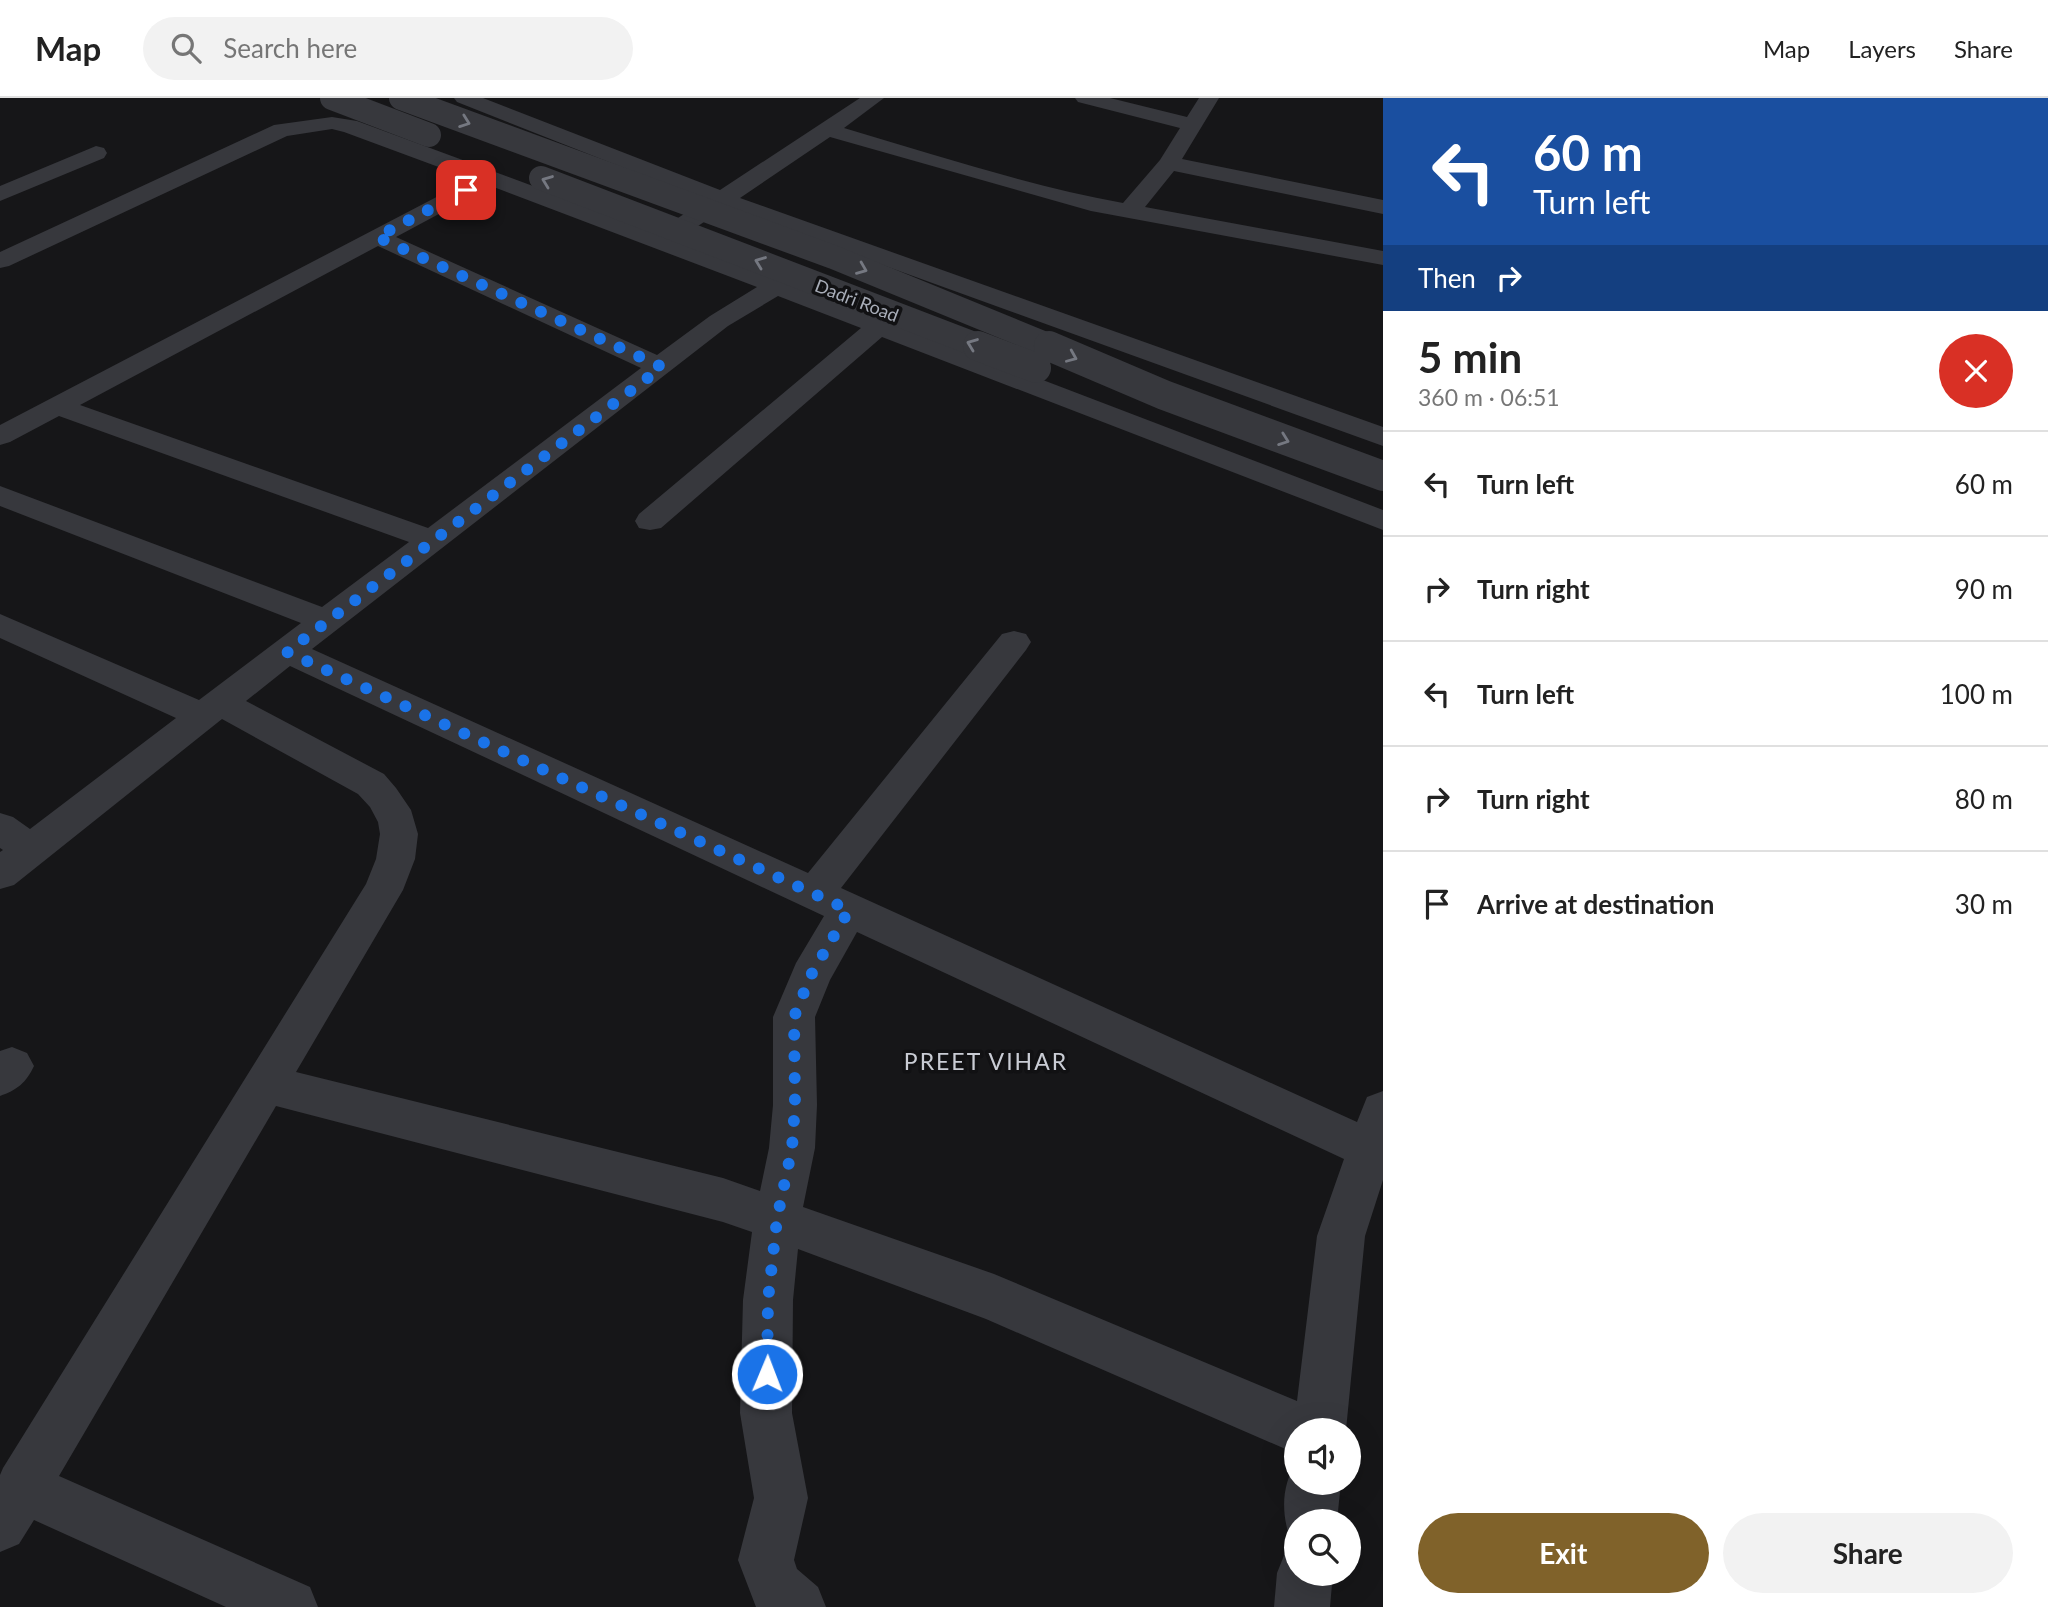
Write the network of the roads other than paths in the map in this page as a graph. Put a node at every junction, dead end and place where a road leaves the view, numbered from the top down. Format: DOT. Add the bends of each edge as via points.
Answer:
graph roads {
  1 [pos="332,98"];
  2 [pos="401,98"];
  3 [pos="464,98"];
  4 [pos="874,98"];
  5 [pos="1085,98"];
  6 [pos="1209,98"];
  7 [pos="1192,125"];
  8 [pos="825,129"];
  9 [pos="96,153"];
  10 [pos="1169,163"];
  11 [pos="488,179"];
  12 [pos="0,194"];
  13 [pos="722,199"];
  14 [pos="1383,207"];
  15 [pos="1128,212"];
  16 [pos="377,237"];
  17 [pos="659,242"];
  18 [pos="1383,258"];
  19 [pos="5,271"];
  20 [pos="775,286"];
  21 [pos="878,327"];
  22 [pos="662,367"];
  23 [pos="57,406"];
  24 [pos="0,436"];
  25 [pos="1383,437"];
  26 [pos="1383,476"];
  27 [pos="0,495"];
  28 [pos="1383,499"];
  29 [pos="650,521"];
  30 [pos="1383,521"];
  31 [pos="433,540"];
  32 [pos="326,621"];
  33 [pos="0,625"];
  34 [pos="1014,642"];
  35 [pos="287,652"];
  36 [pos="213,709"];
  37 [pos="0,827"];
  38 [pos="30,850"];
  39 [pos="0,874"];
  40 [pos="832,902"];
  41 [pos="265,1084"];
  42 [pos="1376,1130"];
  43 [pos="777,1219"];
  44 [pos="1321,1418"];
  45 [pos="1284,1422"];
  46 [pos="11,1506"];
  47 [pos="1304,1586"];
  48 [pos="290,1607"];
  49 [pos="798,1607"];
  50 [pos="1302,1607"];
  28 -- 1 [label="street, Dadri Road, one-way, bridge"];
  2 -- 26 [label="street, Dadri Road, one-way, bridge" via="833,257 1164,395"];
  3 -- 13 [label="street"];
  4 -- 8 [label="street"];
  5 -- 7 [label="street"];
  6 -- 7 [label="street"];
  7 -- 10 [label="street"];
  8 -- 13 [label="street"];
  8 -- 15 [label="street"];
  9 -- 12 [label="street"];
  10 -- 14 [label="street"];
  10 -- 15 [label="street"];
  11 -- 16 [label="street"];
  11 -- 17 [label="street"];
  11 -- 19 [label="street" via="349,126 304,125 273,134"];
  13 -- 17 [label="street"];
  13 -- 25 [label="street"];
  15 -- 18 [label="street"];
  16 -- 22 [label="street"];
  16 -- 23 [label="street"];
  17 -- 20 [label="street"];
  20 -- 21 [label="street"];
  20 -- 22 [label="street" via="719,321"];
  21 -- 29 [label="street"];
  21 -- 30 [label="street"];
  22 -- 31 [label="street"];
  23 -- 24 [label="street"];
  23 -- 31 [label="street"];
  27 -- 32 [label="street"];
  31 -- 32 [label="street"];
  32 -- 35 [label="street"];
  33 -- 36 [label="street"];
  34 -- 40 [label="street"];
  35 -- 36 [label="street"];
  35 -- 40 [label="street"];
  36 -- 38 [label="street"];
  36 -- 41 [label="street" via="371,784 386,799 401,833 398,857 383,890"];
  37 -- 38 [label="street"];
  38 -- 39 [label="street"];
  40 -- 42 [label="street"];
  40 -- 43 [label="street" via="794,1017 792,1148"];
  41 -- 43 [label="street" via="723,1200"];
  41 -- 46 [label="street"];
  42 -- 44 [label="street" via="1341,1236"];
  43 -- 45 [label="street" via="994,1298"];
  43 -- 49 [label="street" via="768,1300 766,1413 781,1498 766,1560 776,1588"];
  46 -- 48 [label="street"];
  47 -- 50 [label="street"];
}
